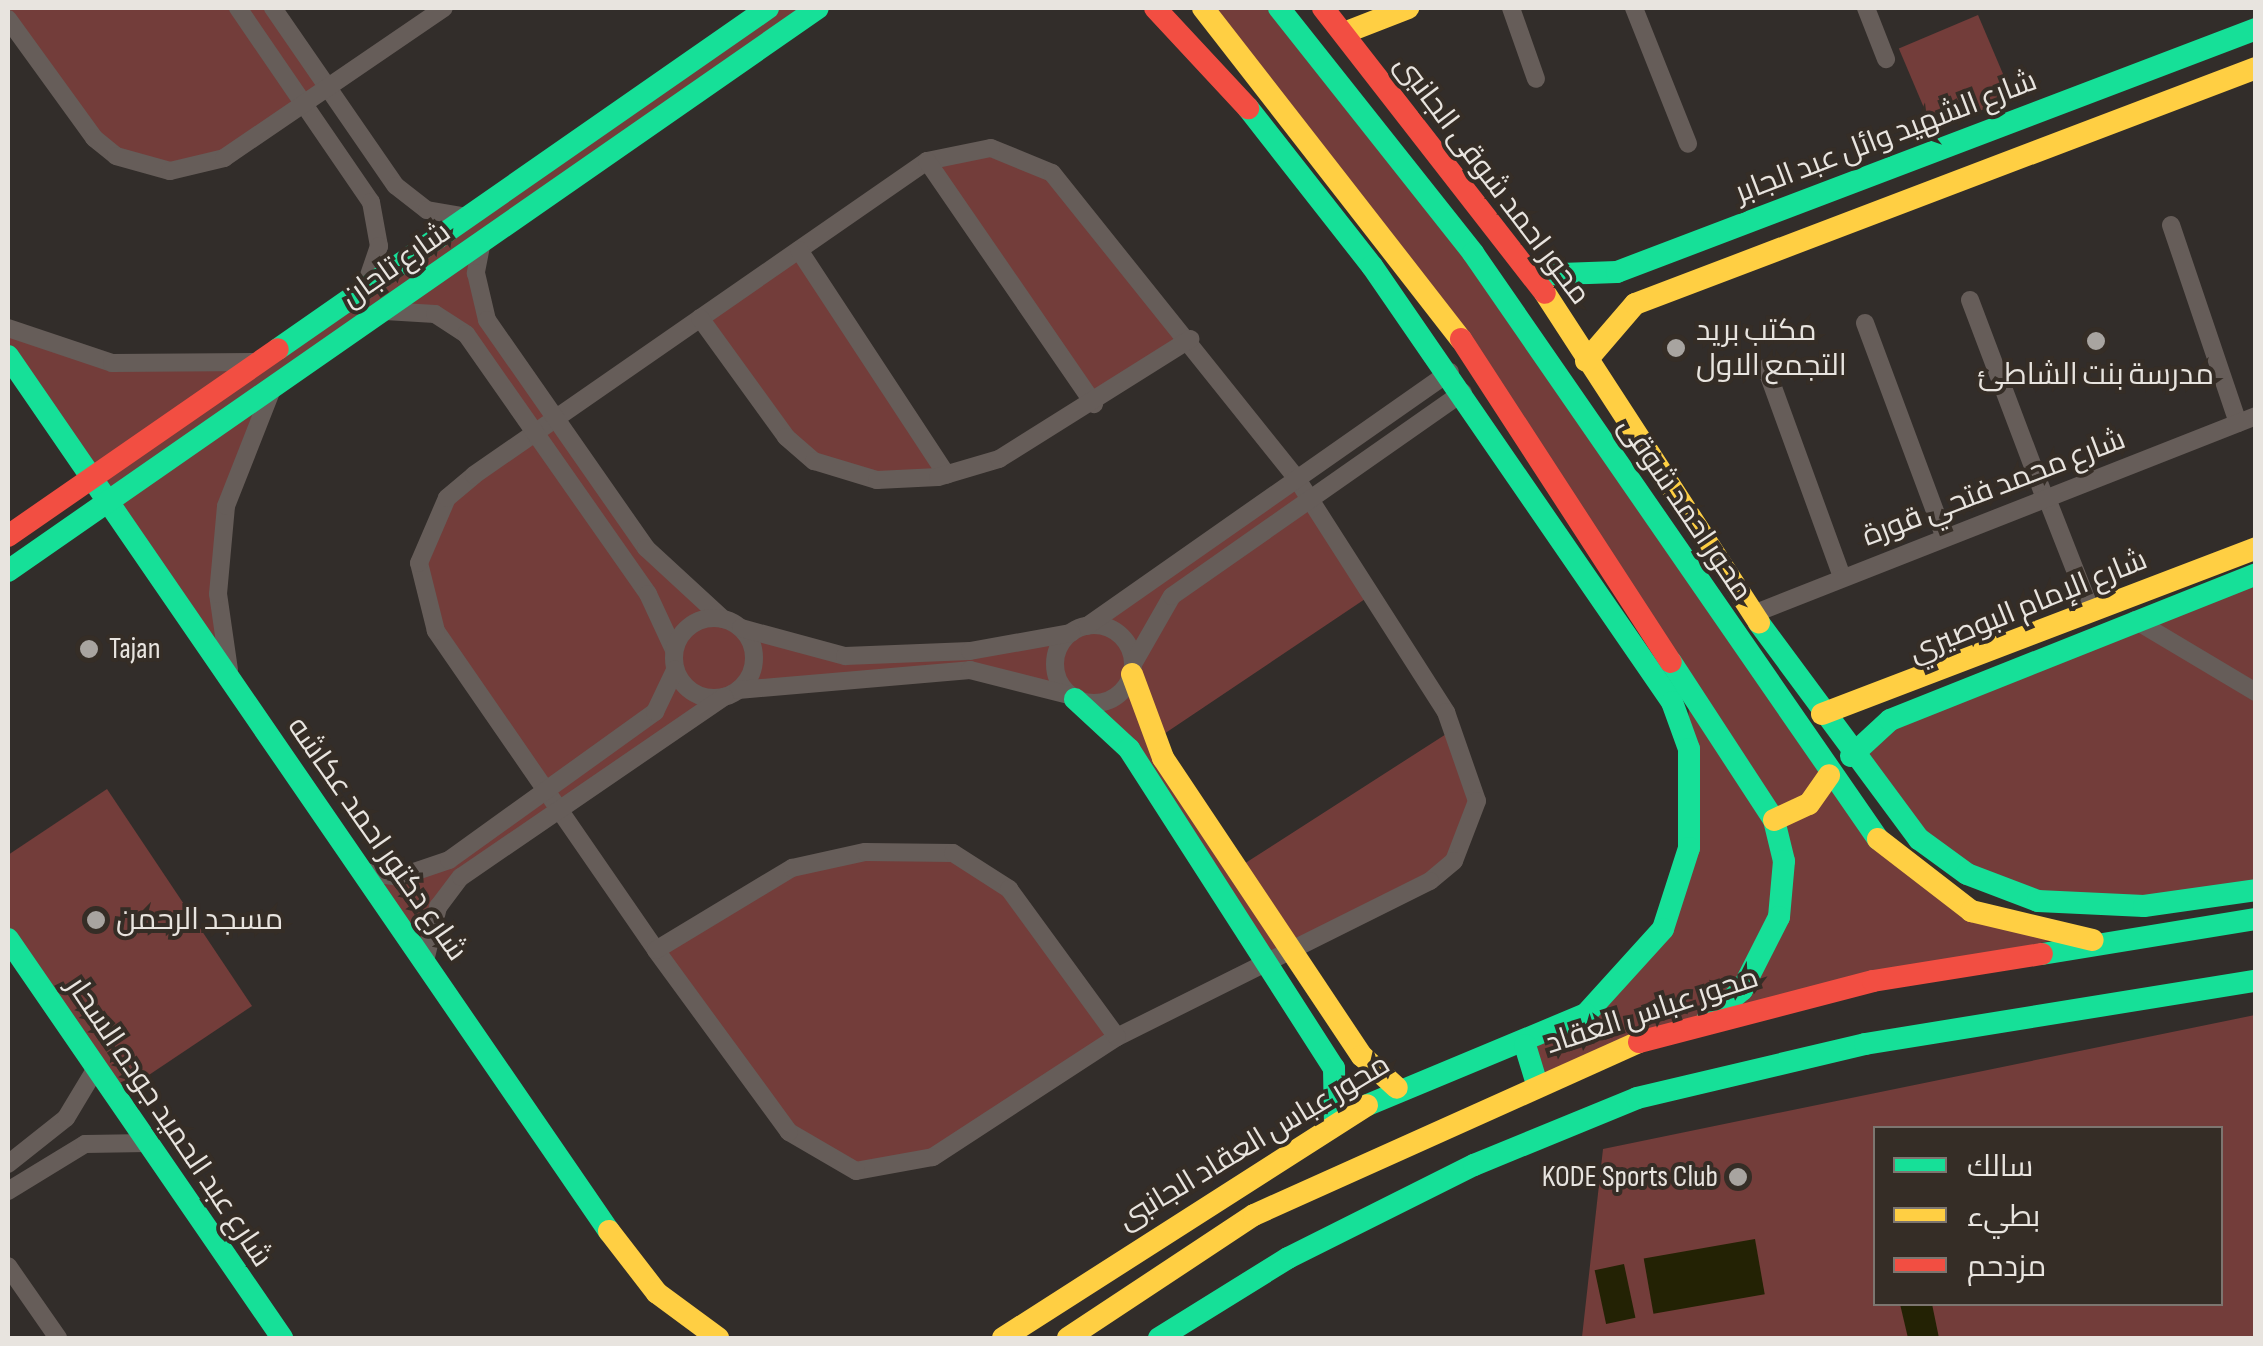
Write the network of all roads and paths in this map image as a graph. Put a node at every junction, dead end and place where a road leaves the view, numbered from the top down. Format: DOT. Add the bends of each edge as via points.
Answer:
graph roads {
  1 [pos="238,8"];
  2 [pos="274,8"];
  3 [pos="444,8"];
  4 [pos="770,8"];
  5 [pos="818,8"];
  6 [pos="1154,8"];
  7 [pos="1204,8"];
  8 [pos="1279,8"];
  9 [pos="1323,8"];
  10 [pos="1408,8"];
  11 [pos="1511,8"];
  12 [pos="1634,8"];
  13 [pos="1866,8"];
  14 [pos="8,19"];
  15 [pos="788,29"];
  16 [pos="2256,29"];
  17 [pos="1344,32"];
  18 [pos="1886,59"];
  19 [pos="2256,68"];
  20 [pos="1536,78"];
  21 [pos="328,87"];
  22 [pos="304,103"];
  23 [pos="1688,144"];
  24 [pos="927,161"];
  25 [pos="466,217"];
  26 [pos="2171,225"];
  27 [pos="1704,239"];
  28 [pos="482,241"];
  29 [pos="799,250"];
  30 [pos="1716,270"];
  31 [pos="1533,276"];
  32 [pos="364,288"];
  33 [pos="1970,300"];
  34 [pos="380,312"];
  35 [pos="700,318"];
  36 [pos="1865,323"];
  37 [pos="8,328"];
  38 [pos="294,337"];
  39 [pos="1190,339"];
  40 [pos="8,356"];
  41 [pos="311,360"];
  42 [pos="259,361"];
  43 [pos="1586,361"];
  44 [pos="1766,368"];
  45 [pos="1457,382"];
  46 [pos="275,385"];
  47 [pos="1094,404"];
  48 [pos="556,419"];
  49 [pos="2247,420"];
  50 [pos="1626,421"];
  51 [pos="535,433"];
  52 [pos="1601,438"];
  53 [pos="946,475"];
  54 [pos="93,476"];
  55 [pos="1296,480"];
  56 [pos="2045,496"];
  57 [pos="1310,499"];
  58 [pos="110,500"];
  59 [pos="1593,531"];
  60 [pos="8,536"];
  61 [pos="1944,536"];
  62 [pos="1570,548"];
  63 [pos="2256,548"];
  64 [pos="8,571"];
  65 [pos="2256,574"];
  66 [pos="1842,577"];
  67 [pos="2091,611"];
  68 [pos="1753,614"];
  69 [pos="723,619"];
  70 [pos="2135,620"];
  71 [pos="741,628"];
  72 [pos="1079,629"];
  73 [pos="674,650"];
  74 [pos="1132,669"];
  75 [pos="675,670"];
  76 [pos="232,680"];
  77 [pos="2256,692"];
  78 [pos="731,694"];
  79 [pos="1072,697"];
  80 [pos="1822,714"];
  81 [pos="1851,756"];
  82 [pos="1829,775"];
  83 [pos="544,793"];
  84 [pos="556,810"];
  85 [pos="1774,820"];
  86 [pos="364,872"];
  87 [pos="2256,890"];
  88 [pos="2256,919"];
  89 [pos="8,939"];
  90 [pos="2111,941"];
  91 [pos="656,950"];
  92 [pos="1293,953"];
  93 [pos="425,961"];
  94 [pos="1268,964"];
  95 [pos="2256,981"];
  96 [pos="1707,1020"];
  97 [pos="1116,1037"];
  98 [pos="1525,1045"];
  99 [pos="96,1068"];
  100 [pos="1536,1080"];
  101 [pos="1397,1088"];
  102 [pos="1334,1123"];
  103 [pos="147,1143"];
  104 [pos="8,1164"];
  105 [pos="8,1191"];
  106 [pos="8,1266"];
  107 [pos="58,1338"];
  108 [pos="282,1338"];
  109 [pos="718,1338"];
  110 [pos="1003,1338"];
  111 [pos="1068,1338"];
  112 [pos="1159,1338"];
  1 -- 22 [label="street"];
  2 -- 21 [label="street"];
  3 -- 21 [label="street"];
  4 -- 15 [label="street"];
  4 -- 25 [label="street, شارع تاجان"];
  5 -- 15 [label="street, شارع تاجان"];
  6 -- 45 [label="street" via="1204,52"];
  7 -- 59 [label="street" via="1426,284"];
  8 -- 52 [label="street, محور احمد شوقى" via="1421,181"];
  9 -- 17 [label="street, محور احمد شوقى الجانبى"];
  10 -- 17 [label="street"];
  11 -- 20 [label="street"];
  12 -- 23 [label="street"];
  13 -- 18 [label="street"];
  14 -- 22 [label="street" via="94,138 142,167 198,168 224,158"];
  15 -- 28 [label="street, شارع تاجان"];
  16 -- 27 [label="street, شارع الشهيد وائل عبد الجابر"];
  17 -- 31 [label="street, محور احمد شوقى الجانبى"];
  19 -- 30 [label="street"];
  21 -- 22 [label="street"];
  21 -- 25 [label="street" via="410,200"];
  22 -- 32 [label="street" via="372,202 379,246"];
  24 -- 29 [label="street"];
  24 -- 39 [label="street" via="991,148 1052,173"];
  24 -- 47 [label="street"];
  25 -- 32 [label="street, شارع تاجان"];
  26 -- 49 [label="street"];
  27 -- 30 [label="street"];
  27 -- 31 [label="street, شارع الشهيد وائل عبد الجابر" via="1617,272"];
  28 -- 34 [label="street, شارع تاجان"];
  28 -- 48 [label="street" via="481,305"];
  29 -- 35 [label="street"];
  29 -- 53 [label="street"];
  30 -- 43 [label="street" via="1614,318"];
  31 -- 43 [label="street, محور احمد شوقى الجانبى"];
  32 -- 38 [label="street, شارع تاجان"];
  33 -- 56 [label="street"];
  34 -- 41 [label="street, شارع تاجان"];
  34 -- 51 [label="street" via="417,309 452,322"];
  35 -- 48 [label="street"];
  35 -- 53 [label="street" via="786,437 814,461 877,480"];
  36 -- 61 [label="street"];
  37 -- 42 [label="street" via="112,362"];
  38 -- 41 [label="street"];
  38 -- 42 [label="street, شارع تاجان"];
  39 -- 47 [label="street"];
  39 -- 55 [label="street"];
  40 -- 54 [label="street, شارع دكتور احمد عكاشه"];
  41 -- 46 [label="street, شارع تاجان"];
  42 -- 54 [label="street, شارع تاجان"];
  43 -- 50 [label="street, محور احمد شوقى الجانبى"];
  44 -- 66 [label="street"];
  45 -- 55 [label="street"];
  45 -- 57 [label="street"];
  45 -- 62 [label="street"];
  46 -- 58 [label="street, شارع تاجان"];
  46 -- 76 [label="street" via="237,464 219,550"];
  47 -- 53 [label="street" via="999,459"];
  48 -- 51 [label="street"];
  48 -- 69 [label="street" via="646,548"];
  49 -- 56 [label="street, شارع محمد فتحي قورة"];
  50 -- 52 [label="street"];
  50 -- 68 [label="street, محور احمد شوقى الجانبى"];
  51 -- 73 [label="street" via="648,594"];
  51 -- 83 [label="street" via="447,498 419,563 436,631"];
  52 -- 82 [label="street, محور احمد شوقى"];
  54 -- 58 [label="street, شارع دكتور احمد عكاشه"];
  54 -- 60 [label="street, شارع تاجان"];
  55 -- 57 [label="street"];
  55 -- 72 [label="street"];
  56 -- 61 [label="street, شارع محمد فتحي قورة"];
  56 -- 67 [label="street"];
  57 -- 74 [label="street" via="1172,596"];
  57 -- 92 [label="street" via="1446,712 1477,801 1454,861 1430,882"];
  58 -- 64 [label="street, شارع تاجان"];
  58 -- 76 [label="street, شارع دكتور احمد عكاشه"];
  59 -- 62 [label="street"];
  59 -- 85 [label="street"];
  61 -- 66 [label="street, شارع محمد فتحي قورة"];
  62 -- 98 [label="street, محور عباس العقاد الجانبى" via="1672,702 1695,798 1674,904 1606,1000"];
  63 -- 67 [label="street, شارع الإمام البوصيري"];
  65 -- 70 [label="street, شارع الإمام البوصيري"];
  66 -- 68 [label="street, شارع محمد فتحي قورة"];
  67 -- 80 [label="street, شارع الإمام البوصيري"];
  68 -- 80 [label="street, محور احمد شوقى الجانبى"];
  69 -- 71 [label="street"];
  69 -- 73 [label="street" via="698,621"];
  70 -- 77 [label="street"];
  70 -- 81 [label="street, شارع الإمام البوصيري" via="1880,724"];
  71 -- 72 [label="street" via="845,656 970,651"];
  71 -- 78 [label="street" via="754,660"];
  72 -- 74 [label="street" via="1124,639"];
  72 -- 79 [label="street" via="1056,656"];
  73 -- 75 [label="street"];
  74 -- 79 [label="street" via="1116,696"];
  74 -- 92 [label="street" via="1163,758"];
  75 -- 78 [label="street" via="694,694"];
  75 -- 83 [label="street" via="655,712"];
  76 -- 86 [label="street, شارع دكتور احمد عكاشه"];
  78 -- 79 [label="street" via="970,670"];
  78 -- 84 [label="street"];
  79 -- 94 [label="street" via="1129,749"];
  80 -- 81 [label="street, محور احمد شوقى الجانبى"];
  81 -- 87 [label="street, محور احمد شوقى الجانبى" via="1918,840 2011,892 2144,906"];
  82 -- 85 [label="street" via="1809,804"];
  82 -- 90 [label="street, محور احمد شوقى" via="1877,840 1930,887 2016,928"];
  83 -- 84 [label="street"];
  83 -- 86 [label="street" via="433,868"];
  84 -- 91 [label="street"];
  84 -- 93 [label="street" via="448,891"];
  85 -- 96 [label="street" via="1784,861 1768,950"];
  86 -- 93 [label="street, شارع دكتور احمد عكاشه"];
  88 -- 90 [label="street, محور عباس العقاد"];
  89 -- 99 [label="street, شارع عبد الحميد جوده السحار"];
  90 -- 96 [label="street, محور عباس العقاد"];
  91 -- 97 [label="street" via="792,868 865,852 953,853 1009,889"];
  91 -- 97 [label="street" via="789,1132 856,1172 933,1158"];
  92 -- 94 [label="street"];
  92 -- 101 [label="street" via="1362,1056"];
  93 -- 109 [label="street, شارع دكتور احمد عكاشه" via="622,1250 657,1292"];
  94 -- 97 [label="street"];
  94 -- 102 [label="street" via="1334,1068"];
  95 -- 112 [label="street" via="1865,1044 1637,1098 1306,1249"];
  96 -- 100 [label="street, محور عباس العقاد"];
  98 -- 100 [label="street"];
  98 -- 101 [label="street, محور عباس العقاد الجانبى"];
  99 -- 103 [label="street, شارع عبد الحميد جوده السحار"];
  99 -- 104 [label="street" via="66,1118"];
  100 -- 111 [label="street, محور عباس العقاد" via="1254,1215"];
  101 -- 102 [label="street, محور عباس العقاد الجانبى"];
  102 -- 110 [label="street, محور عباس العقاد الجانبى"];
  103 -- 105 [label="street" via="85,1144"];
  103 -- 108 [label="street, شارع عبد الحميد جوده السحار"];
  106 -- 107 [label="street"];
}
